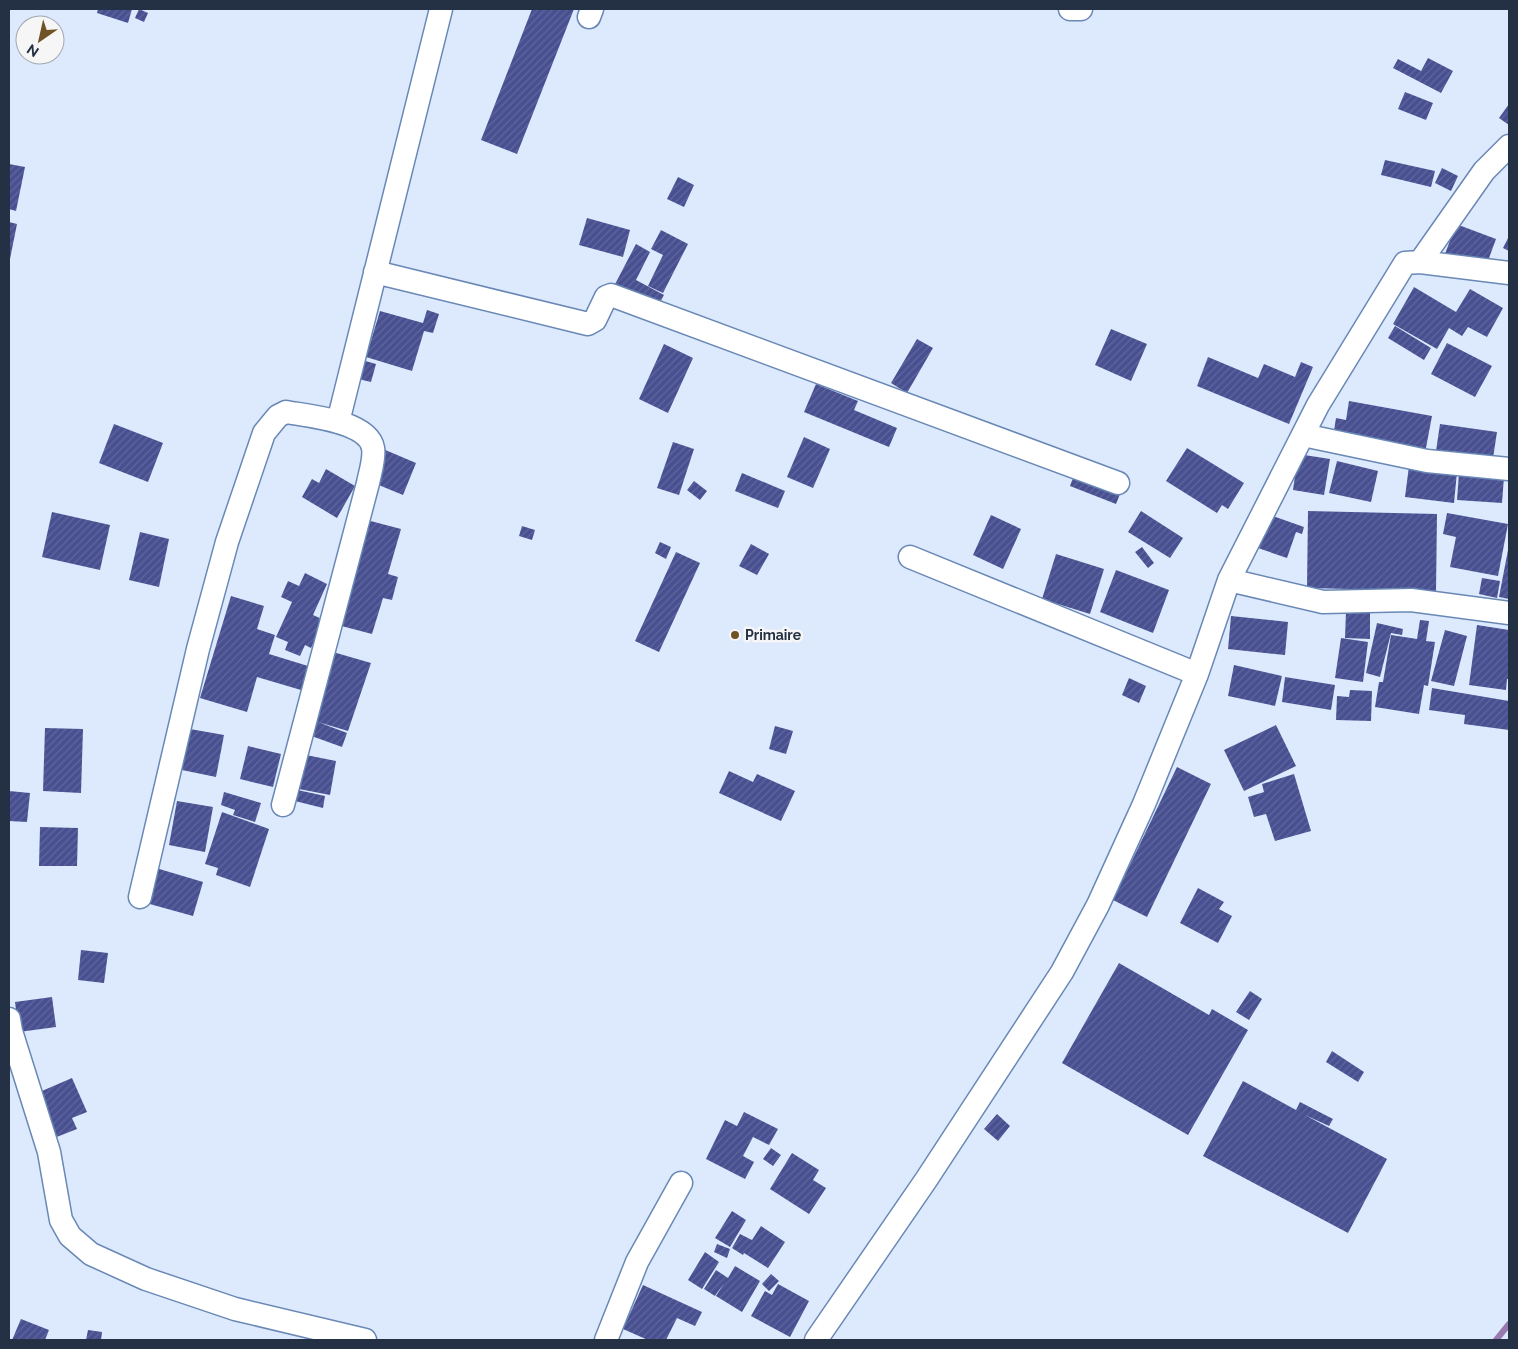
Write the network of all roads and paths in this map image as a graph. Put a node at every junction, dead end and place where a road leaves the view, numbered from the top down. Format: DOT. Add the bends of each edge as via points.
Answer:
graph roads {
  1 [pos="441,9"];
  2 [pos="1070,9"];
  3 [pos="1081,9"];
  4 [pos="1509,146"];
  5 [pos="1420,262"];
  6 [pos="375,272"];
  7 [pos="1509,273"];
  8 [pos="338,422"];
  9 [pos="1303,435"];
  10 [pos="1509,469"];
  11 [pos="1118,483"];
  12 [pos="910,557"];
  13 [pos="1229,580"];
  14 [pos="1509,613"];
  15 [pos="1197,674"];
  16 [pos="283,805"];
  17 [pos="140,897"];
  18 [pos="9,1019"];
  19 [pos="680,1182"];
  20 [pos="365,1340"];
  21 [pos="606,1340"];
  22 [pos="816,1340"];
  1 -- 6 [label="street"];
  2 -- 3 [label="street"];
  4 -- 5 [label="street" via="1484,171"];
  5 -- 7 [label="street"];
  5 -- 9 [label="street" via="1405,263"];
  6 -- 8 [label="street"];
  6 -- 11 [label="street" via="588,324 595,320 606,296 611,295"];
  8 -- 16 [label="street" via="365,435 374,450"];
  8 -- 17 [label="street" via="286,412 278,416 264,433 227,542 200,640"];
  9 -- 10 [label="street" via="1426,461"];
  9 -- 13 [label="street"];
  12 -- 15 [label="street"];
  13 -- 14 [label="street" via="1323,602 1411,600"];
  13 -- 15 [label="street"];
  15 -- 22 [label="street" via="1140,813 1098,905 1062,972 926,1180"];
  18 -- 20 [label="street" via="49,1152 61,1220 70,1236 90,1254 146,1280 235,1309"];
  19 -- 21 [label="street" via="637,1262"];
}
